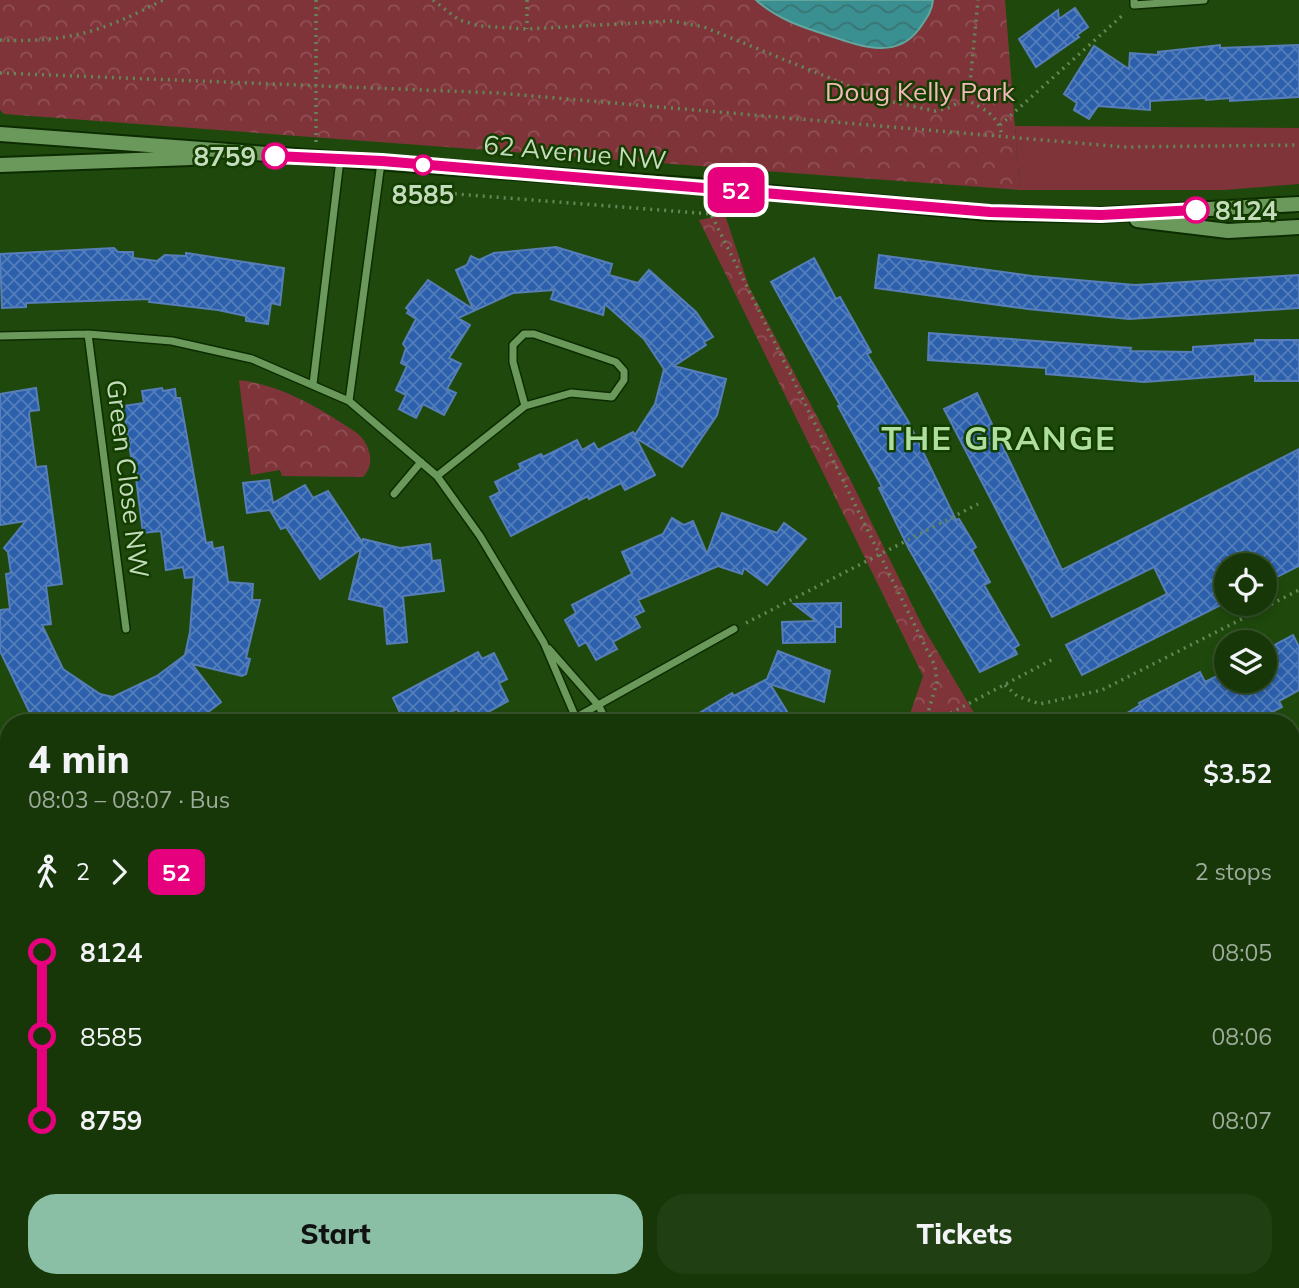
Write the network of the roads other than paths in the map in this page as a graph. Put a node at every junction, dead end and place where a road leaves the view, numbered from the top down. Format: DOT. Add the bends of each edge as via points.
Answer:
graph roads {
  1 [pos="1204,0"];
  2 [pos="1134,2"];
  3 [pos="0,134"];
  4 [pos="255,155"];
  5 [pos="340,160"];
  6 [pos="382,161"];
  7 [pos="0,165"];
  8 [pos="1299,204"];
  9 [pos="1101,215"];
  10 [pos="1299,227"];
  11 [pos="88,334"];
  12 [pos="0,336"];
  13 [pos="313,384"];
  14 [pos="349,401"];
  15 [pos="525,406"];
  16 [pos="421,462"];
  17 [pos="437,476"];
  18 [pos="394,494"];
  19 [pos="126,629"];
  20 [pos="734,629"];
  21 [pos="544,643"];
  22 [pos="599,706"];
  23 [pos="574,714"];
  24 [pos="584,714"];
  25 [pos="603,714"];
  1 -- 2 [label="street"];
  3 -- 4 [label="main road, 62 Avenue NW"];
  4 -- 5 [label="main road, 62 Avenue NW"];
  4 -- 7 [label="main road, 62 Avenue NW"];
  5 -- 6 [label="main road, 62 Avenue NW"];
  5 -- 13 [label="street"];
  6 -- 9 [label="main road, 62 Avenue NW" via="990,212"];
  6 -- 14 [label="street"];
  8 -- 9 [label="main road, 62 Avenue NW"];
  9 -- 10 [label="main road, 62 Avenue NW" via="1228,231"];
  11 -- 12 [label="street"];
  11 -- 13 [label="street" via="172,341 252,359"];
  11 -- 19 [label="street, Green Close NW"];
  13 -- 14 [label="street"];
  14 -- 16 [label="street"];
  15 -- 15 [label="street" via="571,393 612,397 624,380 624,371 616,362 524,334 513,345 513,362"];
  15 -- 17 [label="street"];
  16 -- 17 [label="street"];
  16 -- 18 [label="street"];
  17 -- 21 [label="street" via="480,536"];
  20 -- 22 [label="street"];
  21 -- 22 [label="street"];
  21 -- 23 [label="street"];
  22 -- 24 [label="street"];
  22 -- 25 [label="street"];
}
